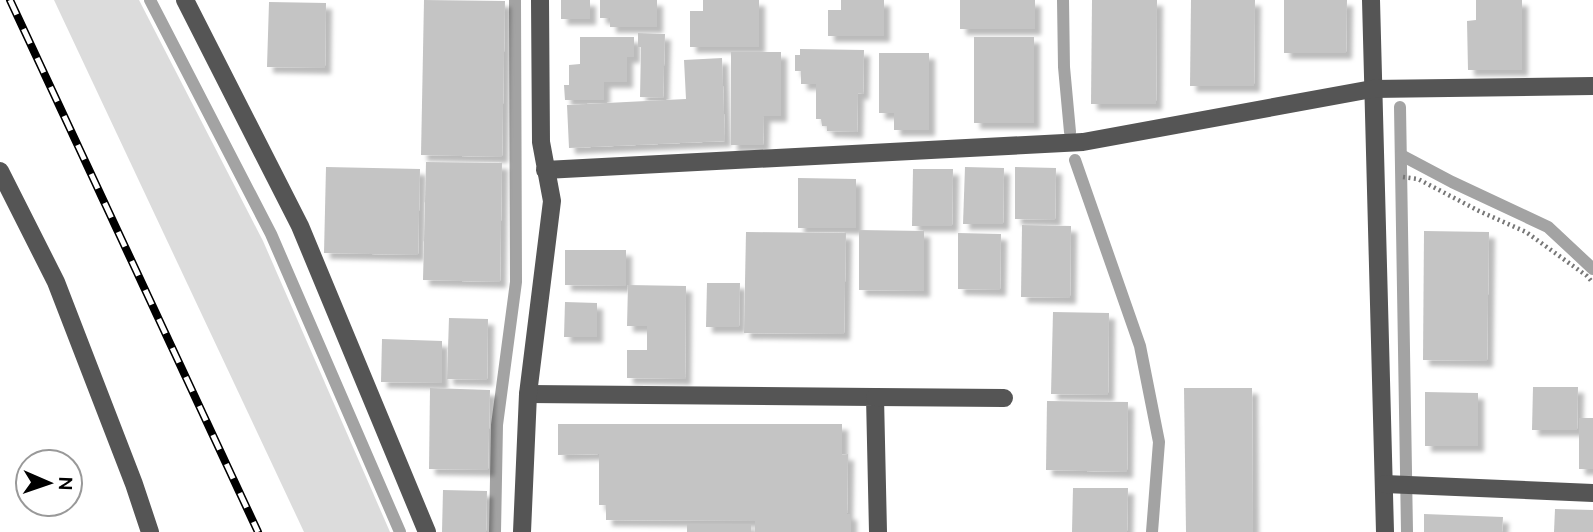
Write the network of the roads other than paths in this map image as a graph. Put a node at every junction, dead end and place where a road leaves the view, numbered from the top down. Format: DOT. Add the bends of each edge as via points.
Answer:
graph roads {
  1 [pos="185,0"];
  2 [pos="540,0"];
  3 [pos="1371,0"];
  4 [pos="1593,86"];
  5 [pos="1372,89"];
  6 [pos="545,170"];
  7 [pos="0,171"];
  8 [pos="528,394"];
  9 [pos="876,397"];
  10 [pos="1004,398"];
  11 [pos="1399,485"];
  12 [pos="1593,493"];
  13 [pos="150,532"];
  14 [pos="427,532"];
  15 [pos="522,532"];
  16 [pos="878,532"];
  17 [pos="1385,532"];
  1 -- 14 [label="street" via="300,226"];
  2 -- 6 [label="street"];
  3 -- 5 [label="street"];
  4 -- 5 [label="street"];
  5 -- 6 [label="street" via="1083,142"];
  5 -- 11 [label="street"];
  6 -- 8 [label="street" via="552,201"];
  7 -- 13 [label="street" via="56,282"];
  8 -- 9 [label="street"];
  8 -- 15 [label="street"];
  9 -- 10 [label="street"];
  9 -- 16 [label="street"];
  11 -- 12 [label="street"];
  11 -- 17 [label="street"];
}
